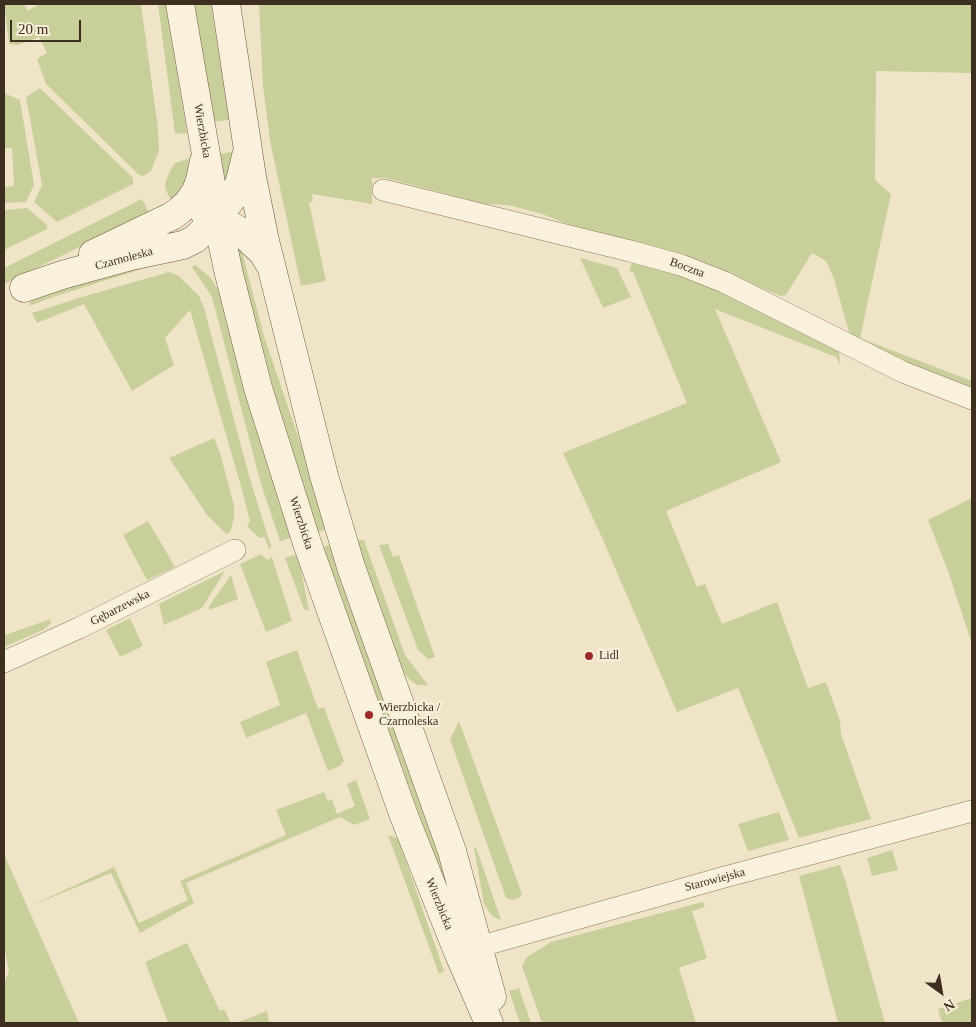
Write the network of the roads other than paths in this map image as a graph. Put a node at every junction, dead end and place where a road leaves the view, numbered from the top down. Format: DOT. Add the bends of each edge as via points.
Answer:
graph roads {
  1 [pos="180,4"];
  2 [pos="226,4"];
  3 [pos="247,145"];
  4 [pos="206,151"];
  5 [pos="383,190"];
  6 [pos="172,216"];
  7 [pos="217,218"];
  8 [pos="183,245"];
  9 [pos="271,267"];
  10 [pos="229,274"];
  11 [pos="14,293"];
  12 [pos="972,399"];
  13 [pos="235,550"];
  14 [pos="4,662"];
  15 [pos="972,811"];
  16 [pos="469,950"];
  17 [pos="489,1023"];
  18 [pos="498,1023"];
  1 -- 4 [label="street, Wierzbicka"];
  2 -- 3 [label="street, Wierzbicka"];
  3 -- 7 [label="street, Czarnoleska" via="245,166 234,196"];
  3 -- 9 [label="street, Wierzbicka"];
  4 -- 6 [label="street" via="196,191 188,204"];
  4 -- 7 [label="street, Wierzbicka"];
  5 -- 12 [label="street, Boczna" via="681,265 724,282 903,372"];
  6 -- 7 [label="street" via="199,212"];
  6 -- 11 [label="street, Czarnoleska"];
  7 -- 8 [label="street, Czarnoleska" via="195,239"];
  7 -- 9 [label="street" via="250,239"];
  7 -- 10 [label="street, Wierzbicka"];
  8 -- 10 [label="street" via="205,251 218,259"];
  8 -- 11 [label="street, Czarnoleska" via="62,275"];
  9 -- 16 [label="street, Wierzbicka" via="340,532 452,851"];
  10 -- 16 [label="street, Wierzbicka" via="258,388 307,543 404,816"];
  13 -- 14 [label="street, Gębarzewska"];
  15 -- 16 [label="street, Starowiejska"];
  16 -- 17 [label="street, Wierzbicka"];
  16 -- 18 [label="street, Wierzbicka"];
}
